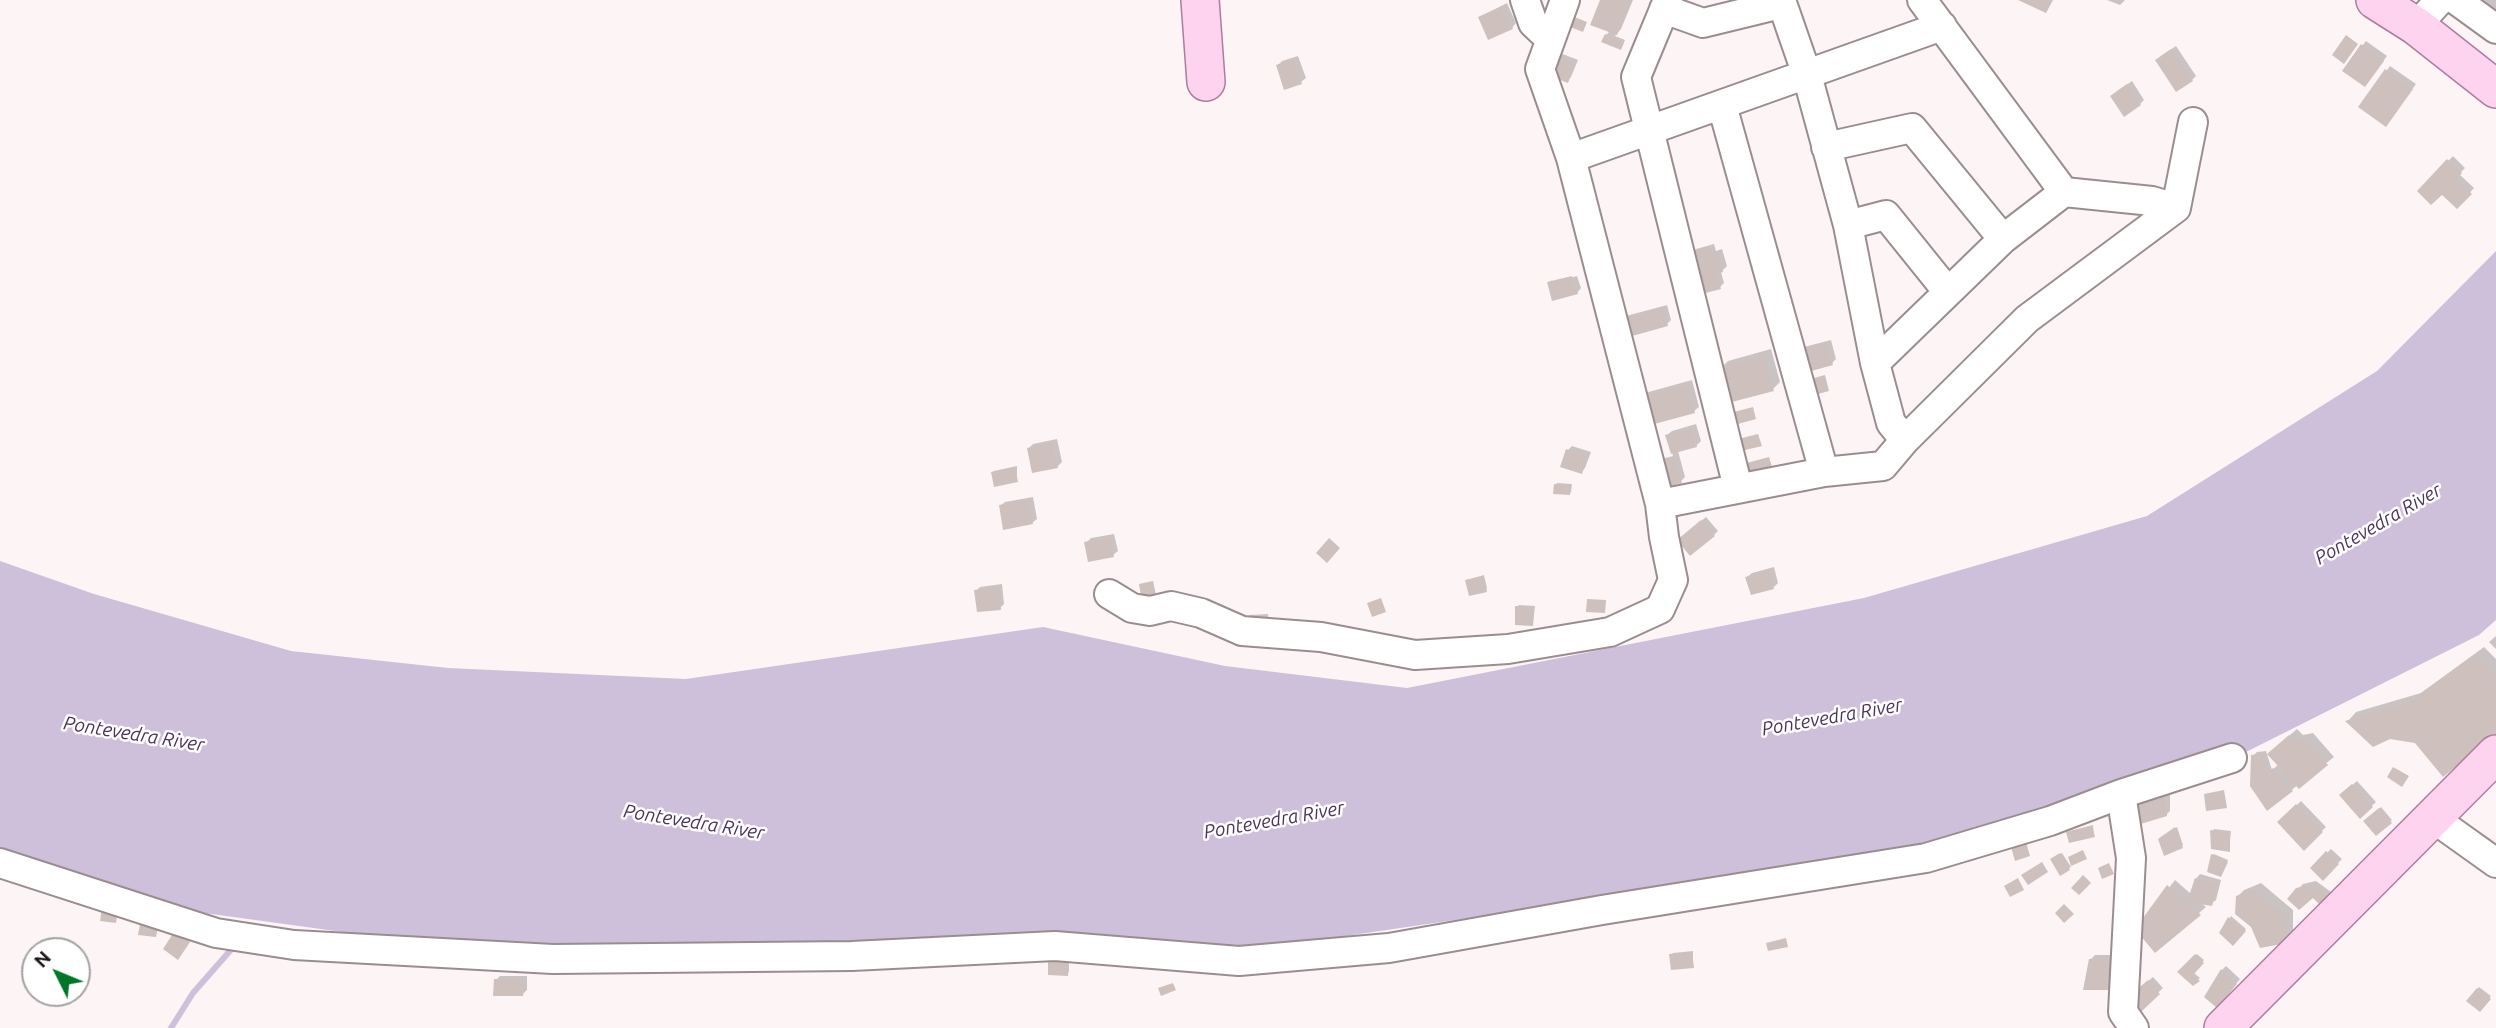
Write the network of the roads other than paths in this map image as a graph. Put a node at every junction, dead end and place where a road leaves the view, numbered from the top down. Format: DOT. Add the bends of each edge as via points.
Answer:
graph roads {
  1 [pos="1200,0"];
  2 [pos="1525,0"];
  3 [pos="1565,0"];
  4 [pos="1922,0"];
  5 [pos="2375,0"];
  6 [pos="2456,0"];
  7 [pos="1781,2"];
  8 [pos="1666,4"];
  9 [pos="2428,13"];
  10 [pos="1942,26"];
  11 [pos="2496,29"];
  12 [pos="1550,39"];
  13 [pos="1807,75"];
  14 [pos="1206,82"];
  15 [pos="2496,89"];
  16 [pos="1722,105"];
  17 [pos="2193,122"];
  18 [pos="1650,130"];
  19 [pos="1826,146"];
  20 [pos="1571,158"];
  21 [pos="2064,192"];
  22 [pos="2176,208"];
  23 [pos="1847,225"];
  24 [pos="2003,239"];
  25 [pos="1948,292"];
  26 [pos="1875,363"];
  27 [pos="1905,440"];
  28 [pos="1824,472"];
  29 [pos="1738,488"];
  30 [pos="1660,504"];
  31 [pos="1109,594"];
  32 [pos="2496,754"];
  33 [pos="2232,758"];
  34 [pos="2121,794"];
  35 [pos="2433,818"];
  36 [pos="0,863"];
  37 [pos="2496,863"];
  38 [pos="2134,1028"];
  39 [pos="2223,1028"];
  1 -- 14 [label="main road"];
  2 -- 12 [label="street" via="1534,23"];
  3 -- 12 [label="street"];
  4 -- 10 [label="street"];
  5 -- 9 [label="main road"];
  6 -- 11 [label="street"];
  7 -- 8 [label="street" via="1703,23"];
  7 -- 13 [label="street"];
  8 -- 18 [label="street" via="1636,77"];
  9 -- 15 [label="main road"];
  10 -- 13 [label="street"];
  10 -- 21 [label="street"];
  12 -- 20 [label="street" via="1540,69"];
  13 -- 16 [label="street"];
  13 -- 19 [label="street"];
  16 -- 18 [label="street"];
  16 -- 28 [label="street"];
  17 -- 22 [label="street"];
  18 -- 20 [label="street"];
  18 -- 29 [label="street"];
  19 -- 23 [label="street"];
  19 -- 24 [label="street" via="1912,128"];
  20 -- 30 [label="street"];
  21 -- 22 [label="street" via="2152,201"];
  21 -- 24 [label="street"];
  22 -- 27 [label="street" via="2027,319"];
  23 -- 25 [label="street" via="1886,215"];
  23 -- 26 [label="street"];
  24 -- 25 [label="street"];
  25 -- 26 [label="street"];
  26 -- 27 [label="street" via="1891,423"];
  27 -- 28 [label="street" via="1883,466"];
  28 -- 29 [label="street"];
  29 -- 30 [label="street"];
  30 -- 31 [label="street" via="1673,580 1660,609 1609,632 1520,647 1415,655 1321,637 1242,631 1171,606 1150,611 1132,608"];
  32 -- 35 [label="main road"];
  33 -- 34 [label="street"];
  34 -- 36 [label="street" via="2050,821 1926,858 1389,948 1240,961 1055,946 852,956 553,959 294,945 216,933"];
  34 -- 38 [label="street" via="2132,858 2123,1012"];
  35 -- 37 [label="street"];
  35 -- 39 [label="main road"];
}
